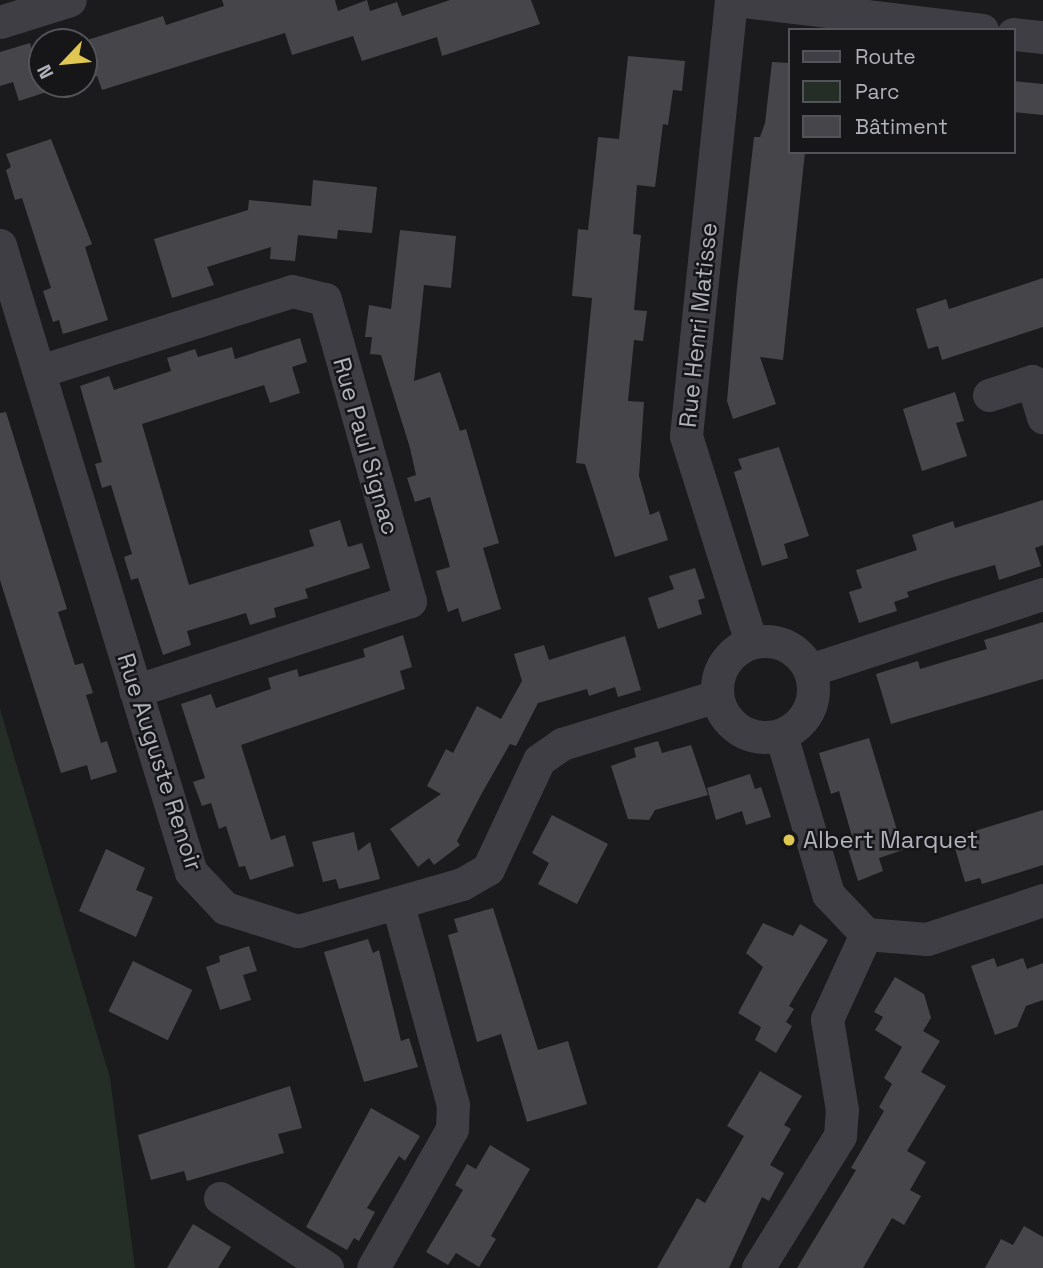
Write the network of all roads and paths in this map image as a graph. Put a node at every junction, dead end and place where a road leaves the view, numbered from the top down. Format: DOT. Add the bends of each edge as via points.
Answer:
graph roads {
  1 [pos="70,0"];
  2 [pos="733,0"];
  3 [pos="905,10"];
  4 [pos="0,22"];
  5 [pos="974,28"];
  6 [pos="1015,34"];
  7 [pos="1043,37"];
  8 [pos="0,245"];
  9 [pos="40,371"];
  10 [pos="989,395"];
  11 [pos="1043,417"];
  12 [pos="1043,594"];
  13 [pos="751,642"];
  14 [pos="810,670"];
  15 [pos="135,691"];
  16 [pos="717,696"];
  17 [pos="780,735"];
  18 [pos="1043,900"];
  19 [pos="398,905"];
  20 [pos="866,934"];
  21 [pos="220,1198"];
  22 [pos="327,1268"];
  23 [pos="373,1268"];
  24 [pos="758,1268"];
  1 -- 4 [label="street"];
  2 -- 3 [label="street"];
  2 -- 13 [label="street, Rue Henri Matisse" via="686,436"];
  3 -- 5 [label="street"];
  6 -- 7 [label="street"];
  8 -- 9 [label="street, Rue Auguste Renoir"];
  9 -- 15 [label="street, Rue Auguste Renoir"];
  9 -- 15 [label="street, Rue Paul Signac" via="292,291 325,299 411,601"];
  10 -- 11 [label="street" via="1031,381"];
  12 -- 14 [label="street"];
  13 -- 14 [label="street" via="770,640 788,646"];
  13 -- 16 [label="street" via="724,663"];
  14 -- 17 [label="street" via="814,689 809,708 797,724"];
  15 -- 19 [label="street, Rue Auguste Renoir" via="191,872 225,908 298,931"];
  16 -- 17 [label="street" via="725,716 740,730 760,737"];
  16 -- 19 [label="street, Rue Auguste Renoir" via="562,744 539,760 488,869 463,884"];
  17 -- 20 [label="street" via="828,894"];
  18 -- 20 [label="street" via="927,939"];
  19 -- 23 [label="street" via="453,1105 452,1129"];
  20 -- 24 [label="street" via="827,1019 842,1110 840,1136"];
  21 -- 22 [label="street"];
}
